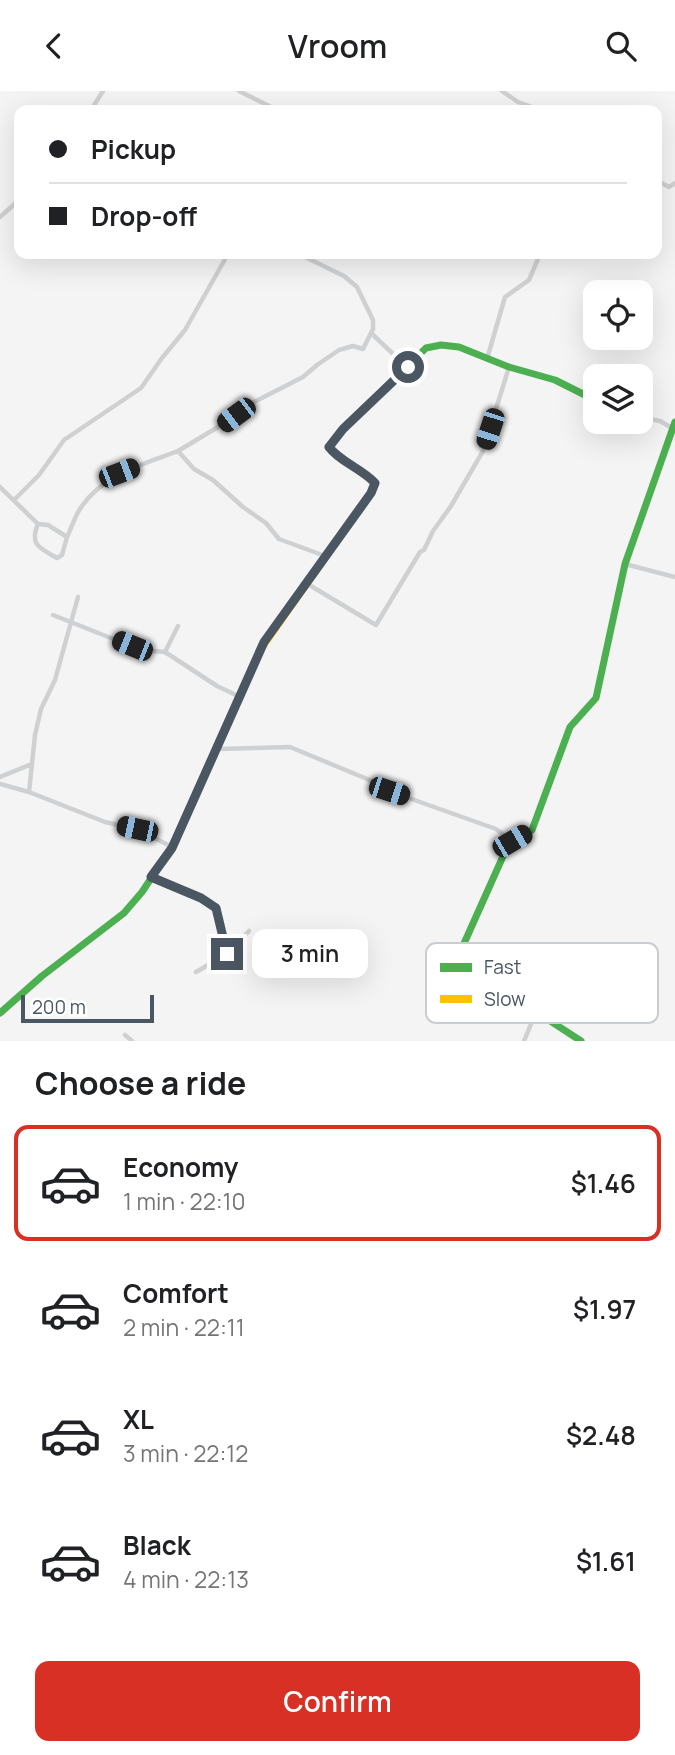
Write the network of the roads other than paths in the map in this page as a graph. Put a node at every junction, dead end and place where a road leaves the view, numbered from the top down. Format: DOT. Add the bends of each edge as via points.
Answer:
graph roads {
  1 [pos="239,91"];
  2 [pos="502,91"];
  3 [pos="266,105"];
  4 [pos="526,105"];
  5 [pos="14,204"];
  6 [pos="0,217"];
  7 [pos="225,259"];
  8 [pos="309,259"];
  9 [pos="538,259"];
  10 [pos="371,333"];
  11 [pos="487,359"];
  12 [pos="408,367"];
  13 [pos="509,367"];
  14 [pos="583,394"];
  15 [pos="653,420"];
  16 [pos="674,425"];
  17 [pos="177,451"];
  18 [pos="0,487"];
  19 [pos="14,501"];
  20 [pos="38,524"];
  21 [pos="67,537"];
  22 [pos="325,556"];
  23 [pos="625,563"];
  24 [pos="675,577"];
  25 [pos="306,583"];
  26 [pos="78,597"];
  27 [pos="53,615"];
  28 [pos="72,621"];
  29 [pos="178,626"];
  30 [pos="165,652"];
  31 [pos="238,696"];
  32 [pos="218,749"];
  33 [pos="33,763"];
  34 [pos="0,778"];
  35 [pos="0,784"];
  36 [pos="29,792"];
  37 [pos="512,841"];
  38 [pos="172,848"];
  39 [pos="151,877"];
  40 [pos="249,931"];
  41 [pos="464,943"];
  42 [pos="227,954"];
  43 [pos="196,972"];
  44 [pos="0,1013"];
  45 [pos="531,1023"];
  46 [pos="553,1023"];
  47 [pos="125,1035"];
  48 [pos="132,1041"];
  49 [pos="524,1041"];
  50 [pos="581,1041"];
  1 -- 3 [label="street"];
  2 -- 4 [label="street"];
  5 -- 6 [label="street"];
  7 -- 19 [label="street" via="185,330 141,388 64,440"];
  8 -- 10 [label="street" via="357,287 373,320"];
  9 -- 11 [label="street" via="529,279 505,297"];
  10 -- 12 [label="street"];
  10 -- 17 [label="street" via="363,349 339,350 303,377 248,405"];
  11 -- 12 [label="street" via="441,345 426,348"];
  11 -- 13 [label="street"];
  12 -- 22 [label="street" via="329,447 375,483"];
  13 -- 14 [label="street" via="555,380"];
  13 -- 25 [label="street" via="483,451 376,625"];
  15 -- 16 [label="street"];
  16 -- 23 [label="street"];
  17 -- 21 [label="street" via="104,482 81,507"];
  17 -- 22 [label="street" via="266,523 279,539"];
  18 -- 19 [label="street"];
  19 -- 20 [label="street"];
  20 -- 21 [label="street"];
  20 -- 21 [label="street" via="36,544 57,558"];
  22 -- 25 [label="street"];
  23 -- 24 [label="street"];
  23 -- 37 [label="street" via="596,698 570,727 532,830"];
  25 -- 31 [label="street" via="264,642"];
  26 -- 28 [label="street"];
  27 -- 28 [label="street"];
  28 -- 30 [label="street" via="141,650"];
  28 -- 33 [label="street" via="55,680 41,709"];
  29 -- 30 [label="street"];
  30 -- 31 [label="street"];
  31 -- 32 [label="street"];
  32 -- 37 [label="street" via="290,747 389,791 496,829"];
  32 -- 38 [label="street"];
  33 -- 34 [label="street"];
  33 -- 36 [label="street"];
  35 -- 36 [label="street"];
  36 -- 38 [label="street" via="137,829"];
  37 -- 41 [label="street"];
  38 -- 39 [label="street"];
  39 -- 42 [label="street" via="216,908"];
  39 -- 44 [label="street" via="124,913"];
  40 -- 42 [label="street"];
  42 -- 43 [label="street"];
  45 -- 49 [label="street"];
  46 -- 50 [label="street"];
  47 -- 48 [label="street"];
}
